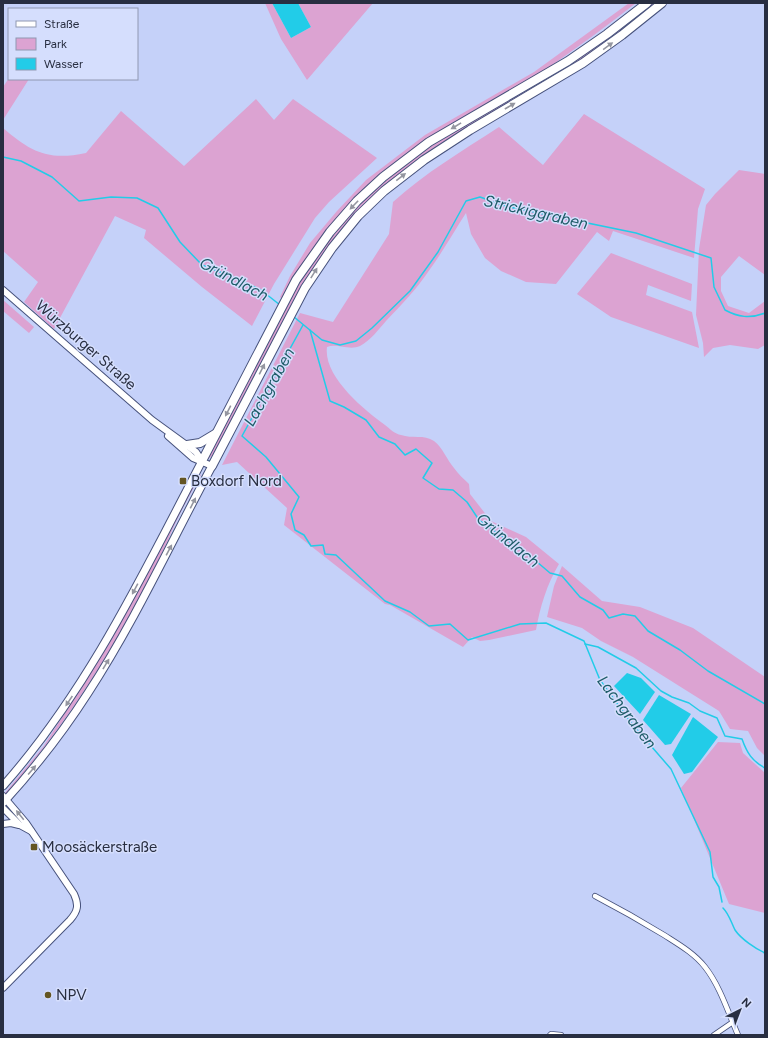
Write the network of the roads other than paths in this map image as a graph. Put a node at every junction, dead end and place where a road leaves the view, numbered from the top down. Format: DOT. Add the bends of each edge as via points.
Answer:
graph roads {
  1 [pos="647,3"];
  2 [pos="662,3"];
  3 [pos="3,290"];
  4 [pos="152,420"];
  5 [pos="216,434"];
  6 [pos="187,445"];
  7 [pos="202,461"];
  8 [pos="212,466"];
  9 [pos="3,786"];
  10 [pos="4,800"];
  11 [pos="3,808"];
  12 [pos="3,824"];
  13 [pos="20,825"];
  14 [pos="32,832"];
  15 [pos="595,896"];
  16 [pos="3,988"];
  17 [pos="733,1022"];
  18 [pos="550,1035"];
  19 [pos="561,1035"];
  20 [pos="714,1035"];
  21 [pos="738,1035"];
  1 -- 5 [label="highway, one-way" via="568,61 417,151 357,201 330,232 301,273"];
  8 -- 2 [label="highway, one-way" via="315,271 358,216 396,181 451,142 583,63"];
  3 -- 4 [label="main road, Würzburger Straße"];
  4 -- 6 [label="main road, Würzburger Straße"];
  4 -- 7 [label="main road, Würzburger Straße" via="189,455"];
  5 -- 6 [label="highway" via="200,443"];
  5 -- 7 [label="highway"];
  6 -- 7 [label="main road, Würzburger Straße"];
  7 -- 8 [label="main road, Würzburger Straße"];
  7 -- 9 [label="main road, one-way" via="92,666 43,738"];
  10 -- 8 [label="main road, one-way" via="37,764 104,667"];
  14 -- 10 [label="main road, one-way"];
  11 -- 13 [label="main road"];
  12 -- 13 [label="main road"];
  13 -- 14 [label="main road"];
  14 -- 16 [label="main road" via="74,894 78,907 73,916"];
  15 -- 17 [label="street" via="628,912 688,950 705,967"];
  17 -- 20 [label="street"];
  17 -- 21 [label="street"];
  18 -- 19 [label="street"];
}
